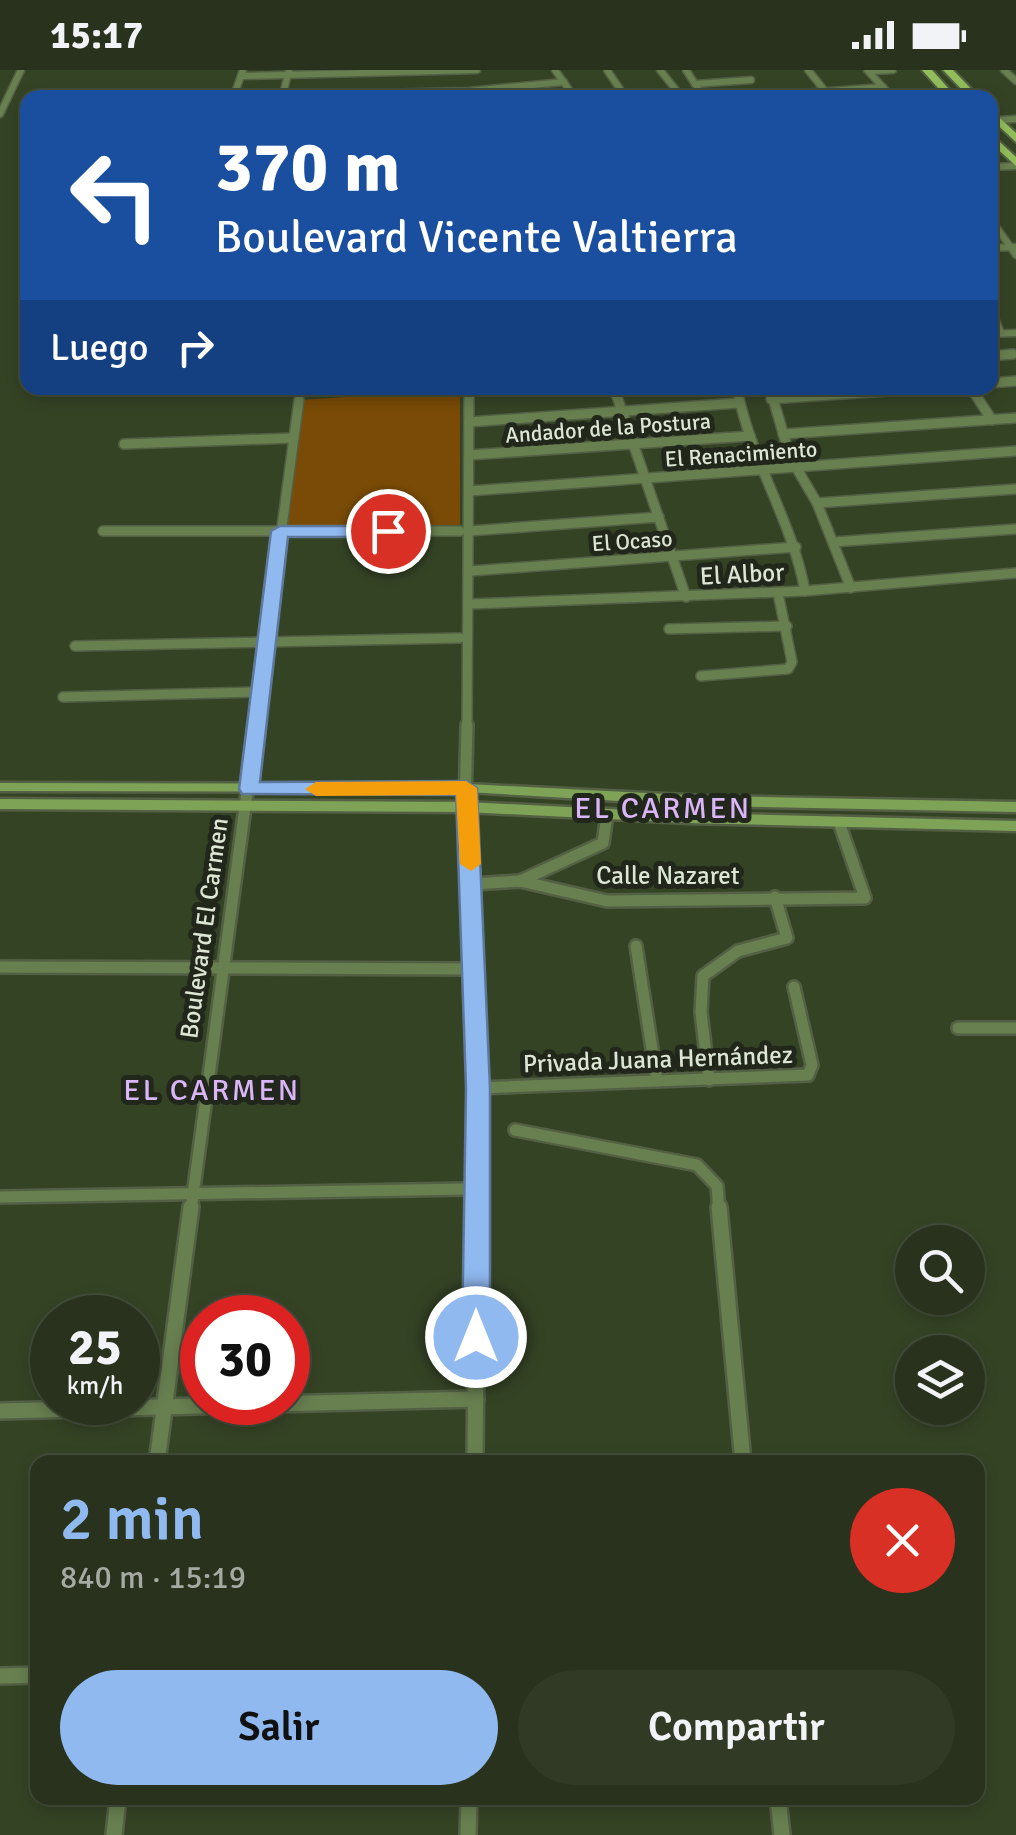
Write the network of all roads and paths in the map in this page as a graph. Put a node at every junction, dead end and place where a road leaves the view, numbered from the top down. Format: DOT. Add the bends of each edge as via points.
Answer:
graph roads {
  1 [pos="21,70"];
  2 [pos="472,70"];
  3 [pos="556,70"];
  4 [pos="660,70"];
  5 [pos="686,70"];
  6 [pos="762,70"];
  7 [pos="808,70"];
  8 [pos="869,70"];
  9 [pos="893,70"];
  10 [pos="927,70"];
  11 [pos="948,70"];
  12 [pos="1004,70"];
  13 [pos="336,72"];
  14 [pos="242,73"];
  15 [pos="288,73"];
  16 [pos="750,80"];
  17 [pos="1016,81"];
  18 [pos="564,82"];
  19 [pos="695,84"];
  20 [pos="883,87"];
  21 [pos="500,90"];
  22 [pos="570,90"];
  23 [pos="676,90"];
  24 [pos="699,90"];
  25 [pos="759,90"];
  26 [pos="824,90"];
  27 [pos="840,90"];
  28 [pos="886,90"];
  29 [pos="946,90"];
  30 [pos="968,90"];
  31 [pos="0,114"];
  32 [pos="998,120"];
  33 [pos="1016,139"];
  34 [pos="998,145"];
  35 [pos="1016,165"];
  36 [pos="998,228"];
  37 [pos="1015,250"];
  38 [pos="998,325"];
  39 [pos="1016,332"];
  40 [pos="998,334"];
  41 [pos="1002,334"];
  42 [pos="469,395"];
  43 [pos="616,395"];
  44 [pos="737,395"];
  45 [pos="771,395"];
  46 [pos="829,395"];
  47 [pos="976,395"];
  48 [pos="771,399"];
  49 [pos="298,400"];
  50 [pos="738,403"];
  51 [pos="622,411"];
  52 [pos="1016,418"];
  53 [pos="992,420"];
  54 [pos="469,422"];
  55 [pos="783,434"];
  56 [pos="750,436"];
  57 [pos="294,438"];
  58 [pos="124,444"];
  59 [pos="634,444"];
  60 [pos="1014,454"];
  61 [pos="468,455"];
  62 [pos="794,468"];
  63 [pos="767,470"];
  64 [pos="646,478"];
  65 [pos="1016,489"];
  66 [pos="469,491"];
  67 [pos="817,503"];
  68 [pos="658,517"];
  69 [pos="1016,529"];
  70 [pos="103,531"];
  71 [pos="280,531"];
  72 [pos="465,531"];
  73 [pos="833,542"];
  74 [pos="796,546"];
  75 [pos="672,556"];
  76 [pos="470,571"];
  77 [pos="1016,574"];
  78 [pos="851,588"];
  79 [pos="806,591"];
  80 [pos="778,593"];
  81 [pos="686,596"];
  82 [pos="470,604"];
  83 [pos="787,626"];
  84 [pos="669,629"];
  85 [pos="460,638"];
  86 [pos="267,642"];
  87 [pos="75,646"];
  88 [pos="701,676"];
  89 [pos="260,692"];
  90 [pos="63,697"];
  91 [pos="0,787"];
  92 [pos="466,788"];
  93 [pos="249,789"];
  94 [pos="0,804"];
  95 [pos="247,806"];
  96 [pos="465,806"];
  97 [pos="1016,807"];
  98 [pos="606,815"];
  99 [pos="839,822"];
  100 [pos="1016,826"];
  101 [pos="520,881"];
  102 [pos="473,884"];
  103 [pos="775,896"];
  104 [pos="636,946"];
  105 [pos="0,968"];
  106 [pos="220,968"];
  107 [pos="466,968"];
  108 [pos="794,987"];
  109 [pos="958,1028"];
  110 [pos="1016,1028"];
  111 [pos="709,1080"];
  112 [pos="658,1082"];
  113 [pos="478,1088"];
  114 [pos="515,1130"];
  115 [pos="466,1189"];
  116 [pos="194,1194"];
  117 [pos="0,1197"];
  118 [pos="476,1399"];
  119 [pos="162,1407"];
  120 [pos="0,1411"];
  121 [pos="158,1455"];
  122 [pos="475,1455"];
  123 [pos="742,1455"];
  124 [pos="30,1675"];
  125 [pos="0,1676"];
  126 [pos="117,1805"];
  127 [pos="469,1805"];
  128 [pos="779,1805"];
  129 [pos="114,1835"];
  130 [pos="468,1835"];
  131 [pos="782,1835"];
  1 -- 31 [label="street"];
  2 -- 13 [label="street"];
  3 -- 18 [label="street"];
  4 -- 23 [label="street"];
  5 -- 19 [label="street"];
  6 -- 16 [label="street"];
  7 -- 26 [label="street"];
  8 -- 9 [label="street"];
  8 -- 20 [label="street"];
  10 -- 29 [label="main road"];
  11 -- 30 [label="main road"];
  12 -- 17 [label="street"];
  13 -- 15 [label="street"];
  14 -- 15 [label="street"];
  16 -- 19 [label="street"];
  16 -- 25 [label="street"];
  18 -- 21 [label="street"];
  18 -- 22 [label="street"];
  19 -- 24 [label="street"];
  20 -- 27 [label="street"];
  20 -- 28 [label="street"];
  32 -- 33 [label="main road"];
  34 -- 35 [label="main road"];
  36 -- 37 [label="street"];
  38 -- 41 [label="street"];
  39 -- 41 [label="street"];
  40 -- 41 [label="street"];
  42 -- 54 [label="street"];
  43 -- 51 [label="street"];
  44 -- 50 [label="street"];
  45 -- 48 [label="street"];
  46 -- 48 [label="street"];
  47 -- 53 [label="street"];
  48 -- 55 [label="street"];
  49 -- 57 [label="street, Boulevard El Carmen"];
  50 -- 51 [label="street"];
  50 -- 56 [label="street"];
  51 -- 54 [label="street"];
  51 -- 59 [label="street"];
  52 -- 53 [label="street"];
  53 -- 55 [label="street"];
  54 -- 61 [label="street"];
  55 -- 62 [label="street"];
  56 -- 59 [label="street, Andador de la Postura"];
  56 -- 63 [label="street"];
  57 -- 58 [label="street"];
  57 -- 71 [label="street, Boulevard El Carmen"];
  59 -- 61 [label="street, Andador de la Postura"];
  59 -- 64 [label="street"];
  60 -- 62 [label="street, El Renacimiento"];
  61 -- 66 [label="street"];
  62 -- 63 [label="street, El Renacimiento"];
  62 -- 67 [label="street"];
  63 -- 64 [label="street, El Renacimiento"];
  63 -- 74 [label="street"];
  64 -- 66 [label="street, El Renacimiento"];
  64 -- 68 [label="street"];
  65 -- 67 [label="street"];
  66 -- 72 [label="street"];
  67 -- 73 [label="street"];
  68 -- 72 [label="street"];
  68 -- 75 [label="street"];
  69 -- 73 [label="street"];
  70 -- 71 [label="street"];
  71 -- 72 [label="street"];
  71 -- 86 [label="street, Boulevard El Carmen"];
  72 -- 76 [label="street"];
  73 -- 78 [label="street"];
  74 -- 75 [label="street, El Ocaso"];
  74 -- 79 [label="street"];
  75 -- 76 [label="street, El Ocaso"];
  75 -- 81 [label="street"];
  76 -- 82 [label="street"];
  77 -- 78 [label="street, El Albor"];
  78 -- 79 [label="street, El Albor"];
  79 -- 80 [label="street, El Albor"];
  80 -- 81 [label="street, El Albor"];
  80 -- 83 [label="street"];
  81 -- 82 [label="street, El Albor"];
  82 -- 92 [label="street"];
  83 -- 84 [label="street"];
  83 -- 88 [label="street" via="788,669"];
  85 -- 86 [label="street"];
  86 -- 87 [label="street"];
  86 -- 89 [label="street, Boulevard El Carmen"];
  89 -- 90 [label="street"];
  89 -- 93 [label="street, Boulevard El Carmen"];
  91 -- 93 [label="main road"];
  92 -- 93 [label="main road"];
  92 -- 96 [label="street"];
  92 -- 97 [label="main road"];
  93 -- 95 [label="street, Boulevard El Carmen"];
  94 -- 95 [label="main road"];
  95 -- 96 [label="main road"];
  95 -- 106 [label="street, Boulevard El Carmen"];
  96 -- 98 [label="main road"];
  96 -- 102 [label="street"];
  98 -- 99 [label="main road"];
  98 -- 101 [label="street" via="604,843"];
  99 -- 100 [label="main road"];
  99 -- 103 [label="street, Calle Nazaret" via="866,898"];
  101 -- 102 [label="street, Calle Nazaret"];
  101 -- 103 [label="street, Calle Nazaret" via="607,901"];
  102 -- 113 [label="street"];
  103 -- 111 [label="street" via="787,938 738,951 702,976"];
  104 -- 112 [label="street"];
  105 -- 106 [label="street"];
  106 -- 107 [label="street"];
  106 -- 116 [label="street, Boulevard El Carmen"];
  108 -- 111 [label="street, Privada Juana Hernández" via="812,1072"];
  109 -- 110 [label="street"];
  111 -- 112 [label="street, Privada Juana Hernández"];
  112 -- 113 [label="street, Privada Juana Hernández"];
  113 -- 118 [label="street"];
  114 -- 123 [label="street" via="697,1165 717,1186"];
  115 -- 116 [label="street"];
  116 -- 117 [label="street"];
  116 -- 119 [label="street, Boulevard El Carmen"];
  118 -- 119 [label="street"];
  118 -- 122 [label="street"];
  119 -- 120 [label="street"];
  119 -- 121 [label="street, Boulevard El Carmen"];
  124 -- 125 [label="street"];
  126 -- 129 [label="street"];
  127 -- 130 [label="street"];
  128 -- 131 [label="street"];
}
